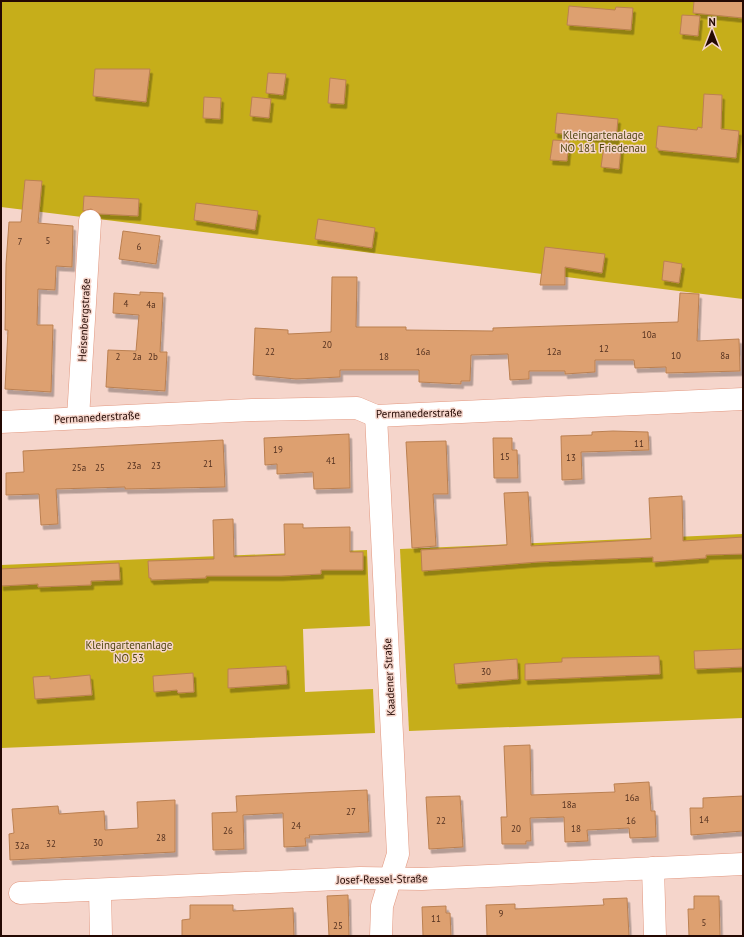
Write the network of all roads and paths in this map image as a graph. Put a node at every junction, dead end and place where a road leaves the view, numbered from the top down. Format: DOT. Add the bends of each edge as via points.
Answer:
graph roads {
  1 [pos="90,221"];
  2 [pos="743,399"];
  3 [pos="376,416"];
  4 [pos="78,418"];
  5 [pos="1,422"];
  6 [pos="743,864"];
  7 [pos="653,868"];
  8 [pos="390,878"];
  9 [pos="100,890"];
  10 [pos="20,893"];
  11 [pos="101,936"];
  12 [pos="382,936"];
  13 [pos="655,936"];
  1 -- 4 [label="street, Heisenbergstraße"];
  2 -- 3 [label="street, Permanederstraße"];
  3 -- 4 [label="street, Permanederstraße" via="357,408"];
  3 -- 8 [label="street, Kaadener Straße" via="398,854"];
  4 -- 5 [label="street, Permanederstraße"];
  6 -- 7 [label="street, Josef-Ressel-Straße"];
  7 -- 8 [label="street, Josef-Ressel-Straße"];
  7 -- 13 [label="street"];
  8 -- 9 [label="street, Josef-Ressel-Straße"];
  8 -- 12 [label="street, Kaadener Straße" via="382,906"];
  9 -- 10 [label="street, Josef-Ressel-Straße"];
  9 -- 11 [label="street"];
}
